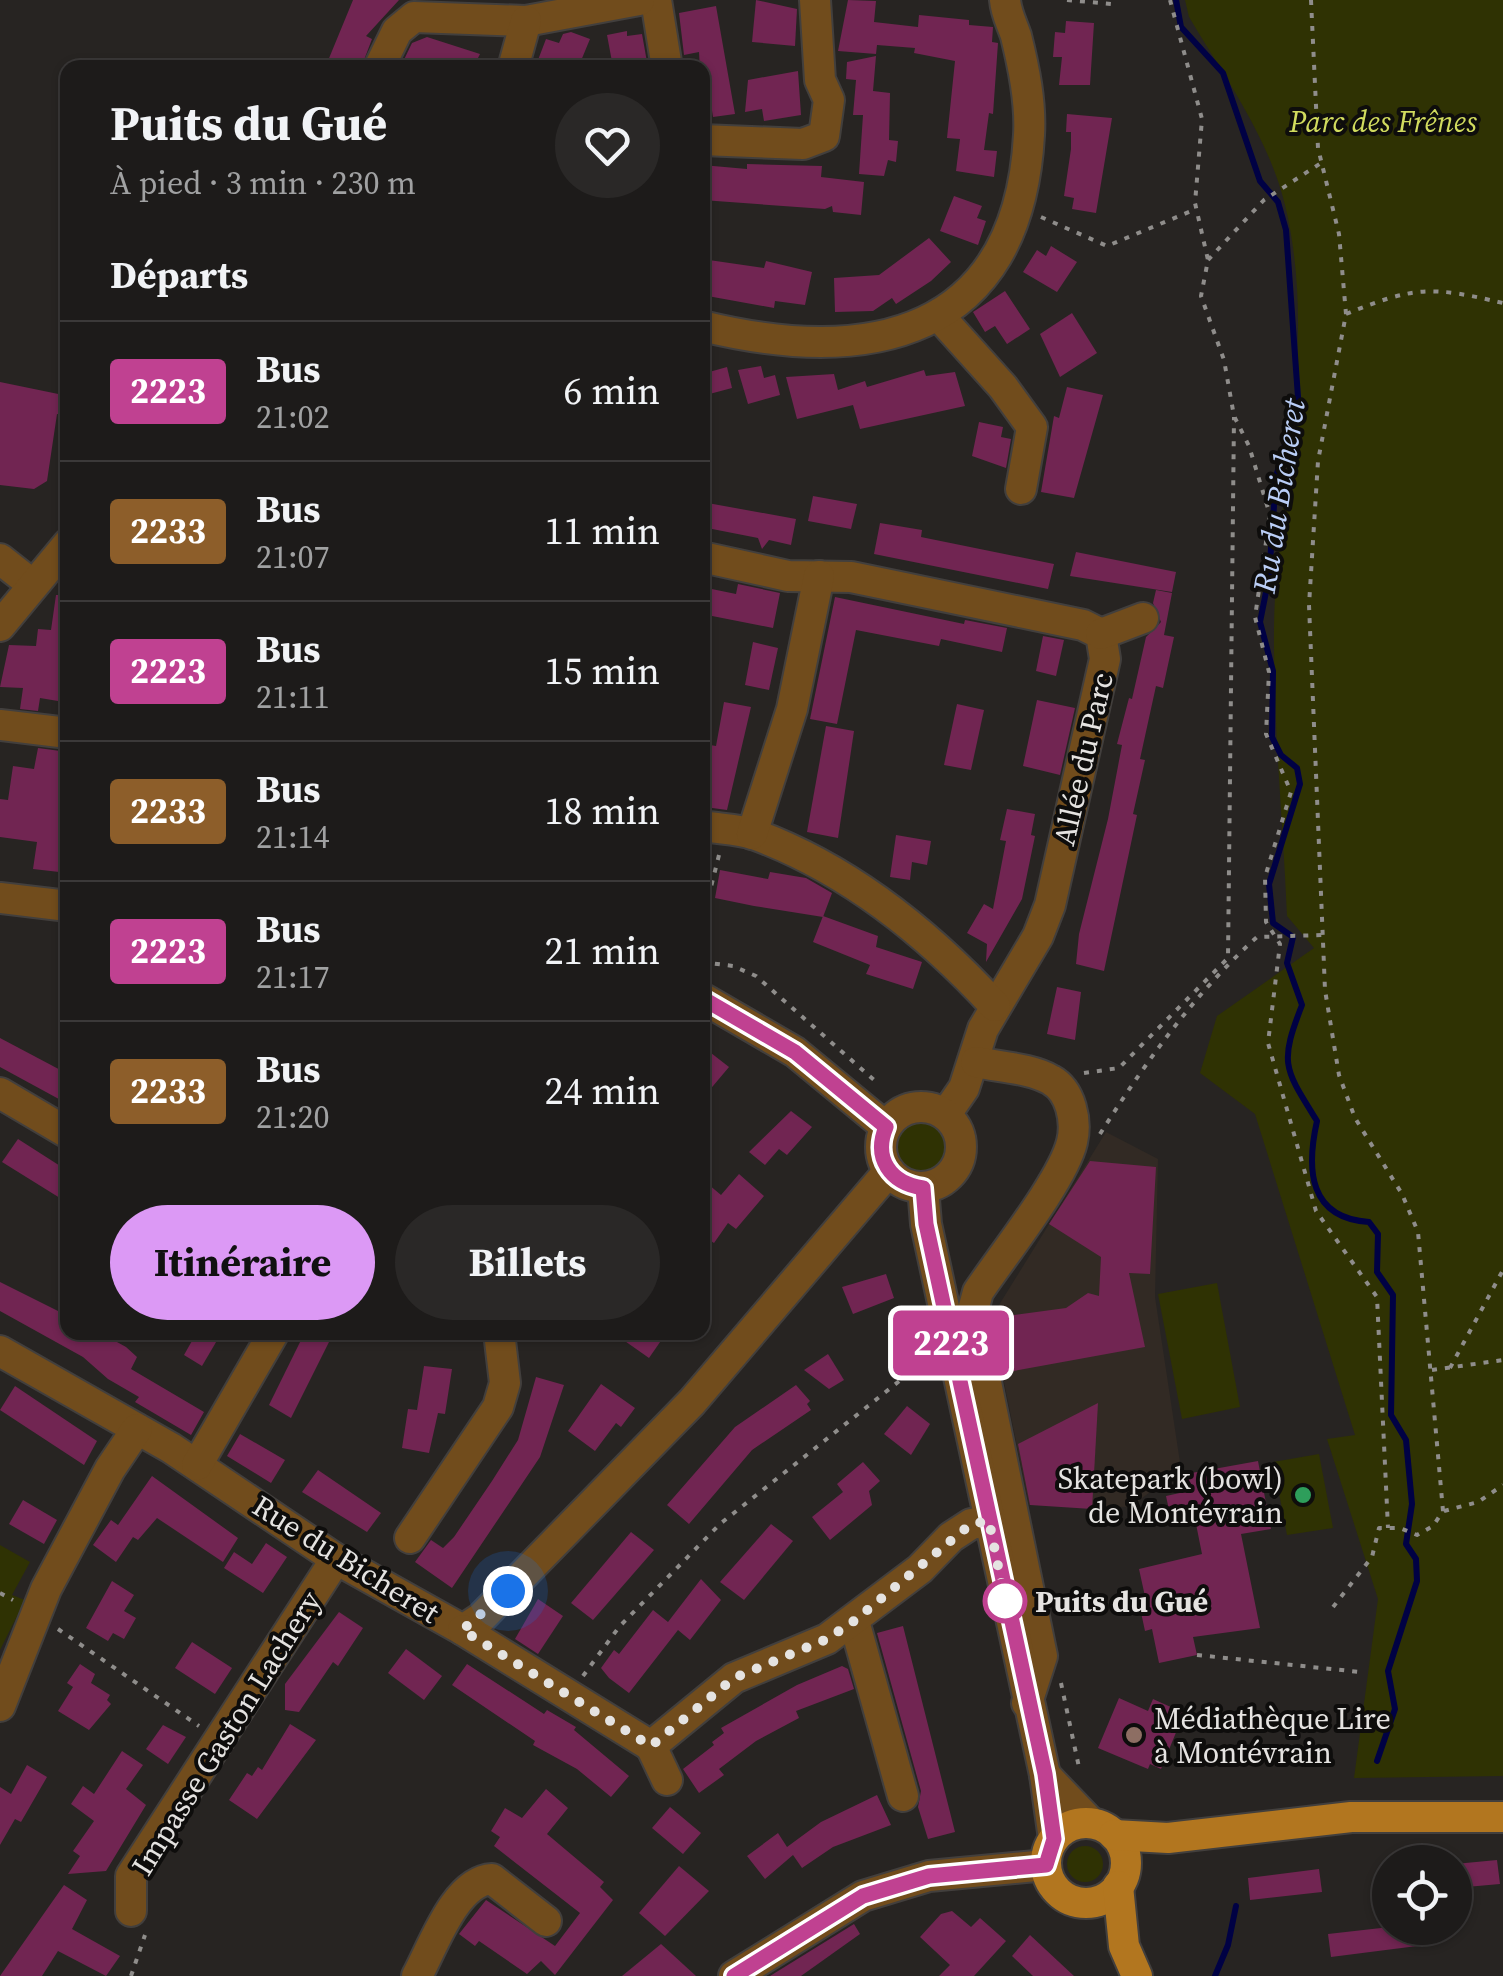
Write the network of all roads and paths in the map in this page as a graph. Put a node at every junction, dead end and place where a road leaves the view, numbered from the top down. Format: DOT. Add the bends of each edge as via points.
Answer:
graph roads {
  1 [pos="640,0"];
  2 [pos="656,0"];
  3 [pos="816,0"];
  4 [pos="1004,0"];
  5 [pos="1067,0"];
  6 [pos="1116,0"];
  7 [pos="1170,0"];
  8 [pos="1311,0"];
  9 [pos="526,21"];
  10 [pos="383,60"];
  11 [pos="515,60"];
  12 [pos="667,60"];
  13 [pos="710,140"];
  14 [pos="1322,162"];
  15 [pos="1018,207"];
  16 [pos="1196,210"];
  17 [pos="1208,260"];
  18 [pos="1503,303"];
  19 [pos="1346,314"];
  20 [pos="940,316"];
  21 [pos="710,328"];
  22 [pos="1234,416"];
  23 [pos="1021,489"];
  24 [pos="60,553"];
  25 [pos="0,559"];
  26 [pos="710,559"];
  27 [pos="33,585"];
  28 [pos="818,586"];
  29 [pos="1143,618"];
  30 [pos="0,626"];
  31 [pos="1101,634"];
  32 [pos="0,725"];
  33 [pos="60,732"];
  34 [pos="726,830"];
  35 [pos="710,892"];
  36 [pos="0,898"];
  37 [pos="60,905"];
  38 [pos="1323,935"];
  39 [pos="710,963"];
  40 [pos="710,1003"];
  41 [pos="996,1006"];
  42 [pos="976,1062"];
  43 [pos="1045,1078"];
  44 [pos="877,1083"];
  45 [pos="0,1093"];
  46 [pos="946,1114"];
  47 [pos="886,1127"];
  48 [pos="60,1128"];
  49 [pos="1096,1140"];
  50 [pos="889,1171"];
  51 [pos="923,1188"];
  52 [pos="1503,1270"];
  53 [pos="950,1339"];
  54 [pos="269,1340"];
  55 [pos="500,1340"];
  56 [pos="0,1351"];
  57 [pos="1503,1360"];
  58 [pos="1450,1368"];
  59 [pos="1432,1370"];
  60 [pos="136,1429"];
  61 [pos="198,1465"];
  62 [pos="1503,1485"];
  63 [pos="1443,1511"];
  64 [pos="989,1521"];
  65 [pos="1388,1528"];
  66 [pos="410,1538"];
  67 [pos="336,1559"];
  68 [pos="1330,1611"];
  69 [pos="35,1614"];
  70 [pos="854,1621"];
  71 [pos="462,1630"];
  72 [pos="1197,1655"];
  73 [pos="1059,1672"];
  74 [pos="1360,1672"];
  75 [pos="568,1696"];
  76 [pos="1027,1703"];
  77 [pos="0,1706"];
  78 [pos="220,1740"];
  79 [pos="651,1746"];
  80 [pos="1045,1774"];
  81 [pos="1081,1778"];
  82 [pos="667,1780"];
  83 [pos="903,1796"];
  84 [pos="1503,1817"];
  85 [pos="1103,1829"];
  86 [pos="1168,1838"];
  87 [pos="1050,1852"];
  88 [pos="1122,1878"];
  89 [pos="1080,1902"];
  90 [pos="131,1911"];
  91 [pos="546,1921"];
  92 [pos="1124,1946"];
  93 [pos="130,1976"];
  94 [pos="417,1976"];
  95 [pos="734,1976"];
  96 [pos="1137,1976"];
  1 -- 9 [label="street"];
  2 -- 12 [label="street"];
  3 -- 13 [label="street" via="820,80 828,100 824,136 802,144"];
  4 -- 15 [label="street" via="1025,74 1029,134"];
  5 -- 6 [label="path"];
  7 -- 16 [label="path" via="1202,119"];
  8 -- 14 [label="path"];
  9 -- 10 [label="street" via="414,17 397,31"];
  9 -- 11 [label="street"];
  14 -- 17 [label="path" via="1264,199"];
  14 -- 19 [label="path" via="1339,234"];
  15 -- 16 [label="path" via="1108,246"];
  15 -- 20 [label="street" via="976,284"];
  16 -- 17 [label="path"];
  17 -- 22 [label="path" via="1200,296 1224,360"];
  18 -- 19 [label="path" via="1444,289 1403,291"];
  19 -- 38 [label="path" via="1318,461 1309,605"];
  20 -- 21 [label="street" via="890,337 830,344"];
  20 -- 23 [label="street" via="1032,428"];
  22 -- 43 [label="path" via="1228,958 1119,1068"];
  22 -- 65 [label="path" via="1270,516 1255,617 1269,672 1266,734 1291,792 1265,877 1266,922 1280,944 1268,1043 1316,1212 1376,1296"];
  24 -- 27 [label="street"];
  25 -- 27 [label="street"];
  26 -- 28 [label="street, Allée du Parc"];
  27 -- 30 [label="street"];
  28 -- 31 [label="street, Allée du Parc" via="851,577"];
  28 -- 34 [label="street" via="792,709"];
  29 -- 31 [label="street"];
  31 -- 41 [label="street, Allée du Parc" via="1106,659 1050,905"];
  32 -- 33 [label="street"];
  34 -- 35 [label="path"];
  34 -- 41 [label="street" via="809,859 892,909"];
  36 -- 37 [label="street"];
  38 -- 49 [label="path" via="1257,937 1159,1046"];
  38 -- 59 [label="path" via="1344,1091 1418,1232"];
  39 -- 44 [label="path" via="756,976"];
  40 -- 47 [label="street" via="795,1052"];
  41 -- 42 [label="street, Allée du Parc"];
  42 -- 43 [label="street"];
  42 -- 46 [label="street, Allée du Parc"];
  43 -- 76 [label="street" via="1066,1095 1074,1117 1072,1143 978,1292 972,1314 1042,1656"];
  45 -- 48 [label="street"];
  46 -- 47 [label="street" via="913,1107"];
  46 -- 51 [label="street" via="957,1127 960,1159 952,1173"];
  47 -- 50 [label="street" via="880,1150"];
  50 -- 51 [label="street"];
  50 -- 71 [label="street, Rue du Bicheret" via="692,1402"];
  51 -- 53 [label="street"];
  52 -- 58 [label="path"];
  53 -- 64 [label="street"];
  53 -- 75 [label="path" via="720,1524 619,1627"];
  54 -- 61 [label="street"];
  55 -- 66 [label="street" via="505,1383 498,1407"];
  56 -- 60 [label="street, Rue du Bicheret"];
  57 -- 58 [label="path"];
  58 -- 59 [label="path"];
  59 -- 63 [label="path"];
  60 -- 61 [label="street, Rue du Bicheret"];
  60 -- 69 [label="street"];
  61 -- 67 [label="street, Rue du Bicheret"];
  62 -- 63 [label="path" via="1478,1502"];
  63 -- 65 [label="path" via="1418,1535"];
  64 -- 70 [label="street" via="951,1537"];
  64 -- 76 [label="street"];
  65 -- 68 [label="path" via="1379,1528 1372,1557"];
  67 -- 71 [label="street, Rue du Bicheret"];
  67 -- 78 [label="street, Impasse Gaston Lachery"];
  69 -- 77 [label="street"];
  69 -- 78 [label="path"];
  70 -- 79 [label="street" via="734,1678"];
  70 -- 83 [label="street"];
  71 -- 75 [label="street"];
  72 -- 74 [label="path"];
  73 -- 81 [label="path"];
  75 -- 79 [label="street"];
  76 -- 80 [label="street"];
  78 -- 90 [label="street, Impasse Gaston Lachery" via="131,1876"];
  79 -- 82 [label="street"];
  80 -- 85 [label="street"];
  80 -- 87 [label="street"];
  84 -- 86 [label="main road" via="1324,1818"];
  85 -- 86 [label="main road"];
  85 -- 87 [label="main road" via="1070,1826"];
  85 -- 88 [label="main road" via="1124,1851"];
  86 -- 88 [label="main road"];
  87 -- 89 [label="main road" via="1060,1894"];
  87 -- 95 [label="street" via="863,1896"];
  88 -- 89 [label="main road" via="1102,1900"];
  88 -- 92 [label="main road"];
  89 -- 92 [label="main road"];
  90 -- 93 [label="path" via="147,1939"];
  91 -- 94 [label="street" via="492,1879 479,1880 466,1890"];
  92 -- 96 [label="main road"];
}
